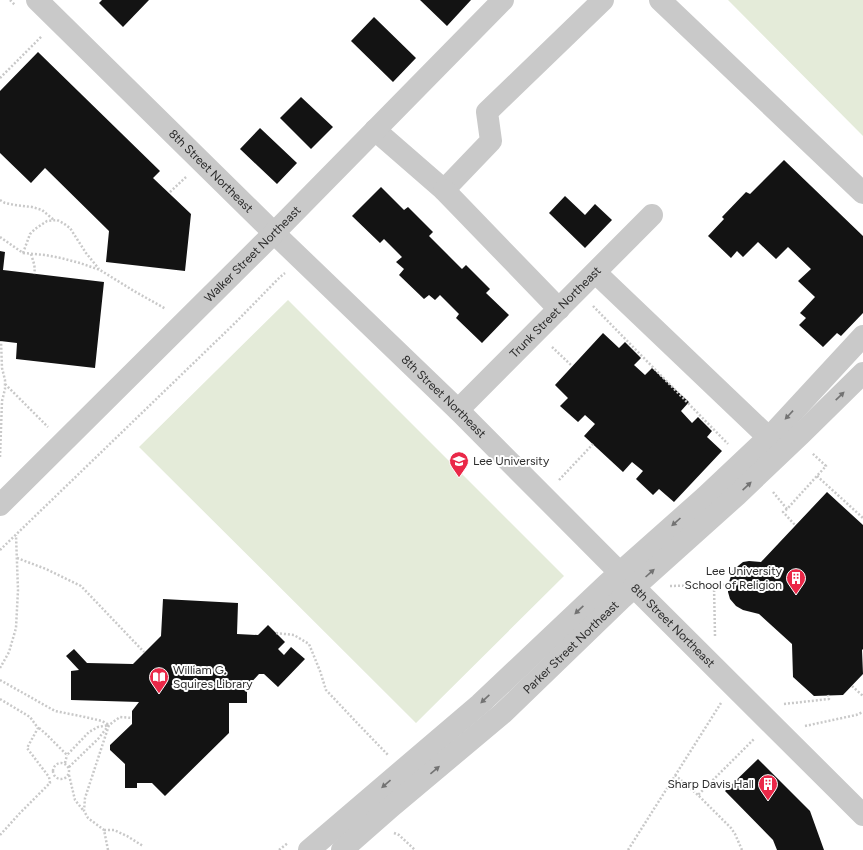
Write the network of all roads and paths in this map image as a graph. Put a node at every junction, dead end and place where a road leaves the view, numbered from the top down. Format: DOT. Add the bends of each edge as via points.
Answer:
graph roads {
  1 [pos="10,0"];
  2 [pos="503,0"];
  3 [pos="603,0"];
  4 [pos="660,0"];
  5 [pos="28,5"];
  6 [pos="44,34"];
  7 [pos="0,78"];
  8 [pos="375,130"];
  9 [pos="190,174"];
  10 [pos="444,190"];
  11 [pos="170,192"];
  12 [pos="863,193"];
  13 [pos="0,200"];
  14 [pos="652,215"];
  15 [pos="54,220"];
  16 [pos="274,233"];
  17 [pos="0,237"];
  18 [pos="23,253"];
  19 [pos="32,254"];
  20 [pos="100,270"];
  21 [pos="291,272"];
  22 [pos="596,273"];
  23 [pos="34,274"];
  24 [pos="590,303"];
  25 [pos="559,309"];
  26 [pos="167,310"];
  27 [pos="863,336"];
  28 [pos="1,341"];
  29 [pos="548,342"];
  30 [pos="572,366"];
  31 [pos="863,373"];
  32 [pos="5,383"];
  33 [pos="458,410"];
  34 [pos="52,431"];
  35 [pos="768,437"];
  36 [pos="593,444"];
  37 [pos="807,449"];
  38 [pos="0,457"];
  39 [pos="751,467"];
  40 [pos="817,476"];
  41 [pos="556,484"];
  42 [pos="0,505"];
  43 [pos="787,509"];
  44 [pos="863,518"];
  45 [pos="795,525"];
  46 [pos="16,534"];
  47 [pos="0,550"];
  48 [pos="17,558"];
  49 [pos="627,580"];
  50 [pos="714,585"];
  51 [pos="728,585"];
  52 [pos="667,586"];
  53 [pos="276,634"];
  54 [pos="715,642"];
  55 [pos="144,652"];
  56 [pos="0,668"];
  57 [pos="0,680"];
  58 [pos="852,686"];
  59 [pos="828,695"];
  60 [pos="863,696"];
  61 [pos="0,699"];
  62 [pos="723,700"];
  63 [pos="782,704"];
  64 [pos="863,712"];
  65 [pos="132,718"];
  66 [pos="109,725"];
  67 [pos="803,726"];
  68 [pos="38,728"];
  69 [pos="758,735"];
  70 [pos="67,755"];
  71 [pos="391,757"];
  72 [pos="65,763"];
  73 [pos="69,767"];
  74 [pos="69,775"];
  75 [pos="675,775"];
  76 [pos="55,776"];
  77 [pos="50,783"];
  78 [pos="698,796"];
  79 [pos="84,811"];
  80 [pos="863,815"];
  81 [pos="104,830"];
  82 [pos="388,831"];
  83 [pos="0,835"];
  84 [pos="143,846"];
  85 [pos="108,850"];
  86 [pos="309,850"];
  87 [pos="342,850"];
  88 [pos="416,850"];
  89 [pos="628,850"];
  90 [pos="742,850"];
  1 -- 5 [label="path"];
  2 -- 8 [label="street, Walker Street Northeast"];
  3 -- 10 [label="street" via="487,112 491,141"];
  4 -- 12 [label="street"];
  5 -- 16 [label="street, 8th Street Northeast"];
  6 -- 7 [label="path"];
  8 -- 10 [label="street"];
  8 -- 16 [label="street, Walker Street Northeast"];
  9 -- 11 [label="path"];
  10 -- 25 [label="street"];
  13 -- 15 [label="path" via="42,210"];
  14 -- 22 [label="street, Trunk Street Northeast"];
  15 -- 18 [label="path" via="45,222 30,234"];
  15 -- 20 [label="path" via="70,228"];
  16 -- 33 [label="street, 8th Street Northeast"];
  16 -- 42 [label="street, Walker Street Northeast"];
  17 -- 18 [label="path"];
  18 -- 19 [label="path"];
  19 -- 20 [label="path" via="61,258"];
  19 -- 23 [label="path"];
  20 -- 26 [label="path"];
  21 -- 46 [label="path" via="280,277"];
  22 -- 25 [label="street, Trunk Street Northeast"];
  22 -- 35 [label="street"];
  24 -- 39 [label="path"];
  25 -- 33 [label="street, Trunk Street Northeast"];
  27 -- 35 [label="street, one-way"];
  28 -- 32 [label="path"];
  29 -- 30 [label="path"];
  39 -- 31 [label="street, Parker Street Northeast, one-way" via="844,392"];
  32 -- 34 [label="path"];
  32 -- 38 [label="path"];
  33 -- 49 [label="street, 8th Street Northeast"];
  35 -- 39 [label="street"];
  36 -- 41 [label="path"];
  37 -- 40 [label="path" via="826,466"];
  39 -- 43 [label="path"];
  39 -- 49 [label="street, Parker Street Northeast, one-way" via="705,496"];
  49 -- 39 [label="street, Parker Street Northeast, one-way" via="737,495"];
  40 -- 43 [label="path"];
  40 -- 44 [label="path"];
  43 -- 45 [label="path" via="783,512"];
  46 -- 47 [label="path"];
  46 -- 48 [label="path"];
  48 -- 55 [label="path" via="81,586"];
  48 -- 56 [label="path" via="16,628 9,652"];
  49 -- 80 [label="street, 8th Street Northeast"];
  49 -- 86 [label="street, Parker Street Northeast, one-way"];
  87 -- 49 [label="street, Parker Street Northeast, one-way" via="503,713"];
  50 -- 51 [label="path"];
  50 -- 52 [label="path"];
  50 -- 54 [label="path"];
  53 -- 71 [label="path" via="294,635 308,644 326,690"];
  57 -- 66 [label="path" via="55,711"];
  58 -- 60 [label="path"];
  59 -- 63 [label="path" via="828,699"];
  61 -- 68 [label="path" via="30,717"];
  62 -- 75 [label="path"];
  64 -- 67 [label="path"];
  65 -- 66 [label="path" via="120,717"];
  66 -- 70 [label="path" via="90,732"];
  66 -- 73 [label="path"];
  66 -- 79 [label="path" via="85,798"];
  68 -- 70 [label="path"];
  68 -- 77 [label="path" via="27,748 49,777"];
  69 -- 78 [label="path"];
  70 -- 72 [label="path"];
  72 -- 73 [label="path"];
  72 -- 76 [label="path" via="55,766"];
  73 -- 74 [label="path"];
  74 -- 76 [label="path" via="65,779"];
  74 -- 79 [label="path" via="75,800"];
  75 -- 78 [label="path"];
  75 -- 89 [label="path"];
  76 -- 77 [label="path"];
  77 -- 83 [label="path"];
  78 -- 90 [label="path" via="735,834"];
  79 -- 81 [label="path" via="88,818"];
  81 -- 84 [label="path" via="114,830"];
  81 -- 85 [label="path"];
  82 -- 88 [label="path" via="399,835"];
}
